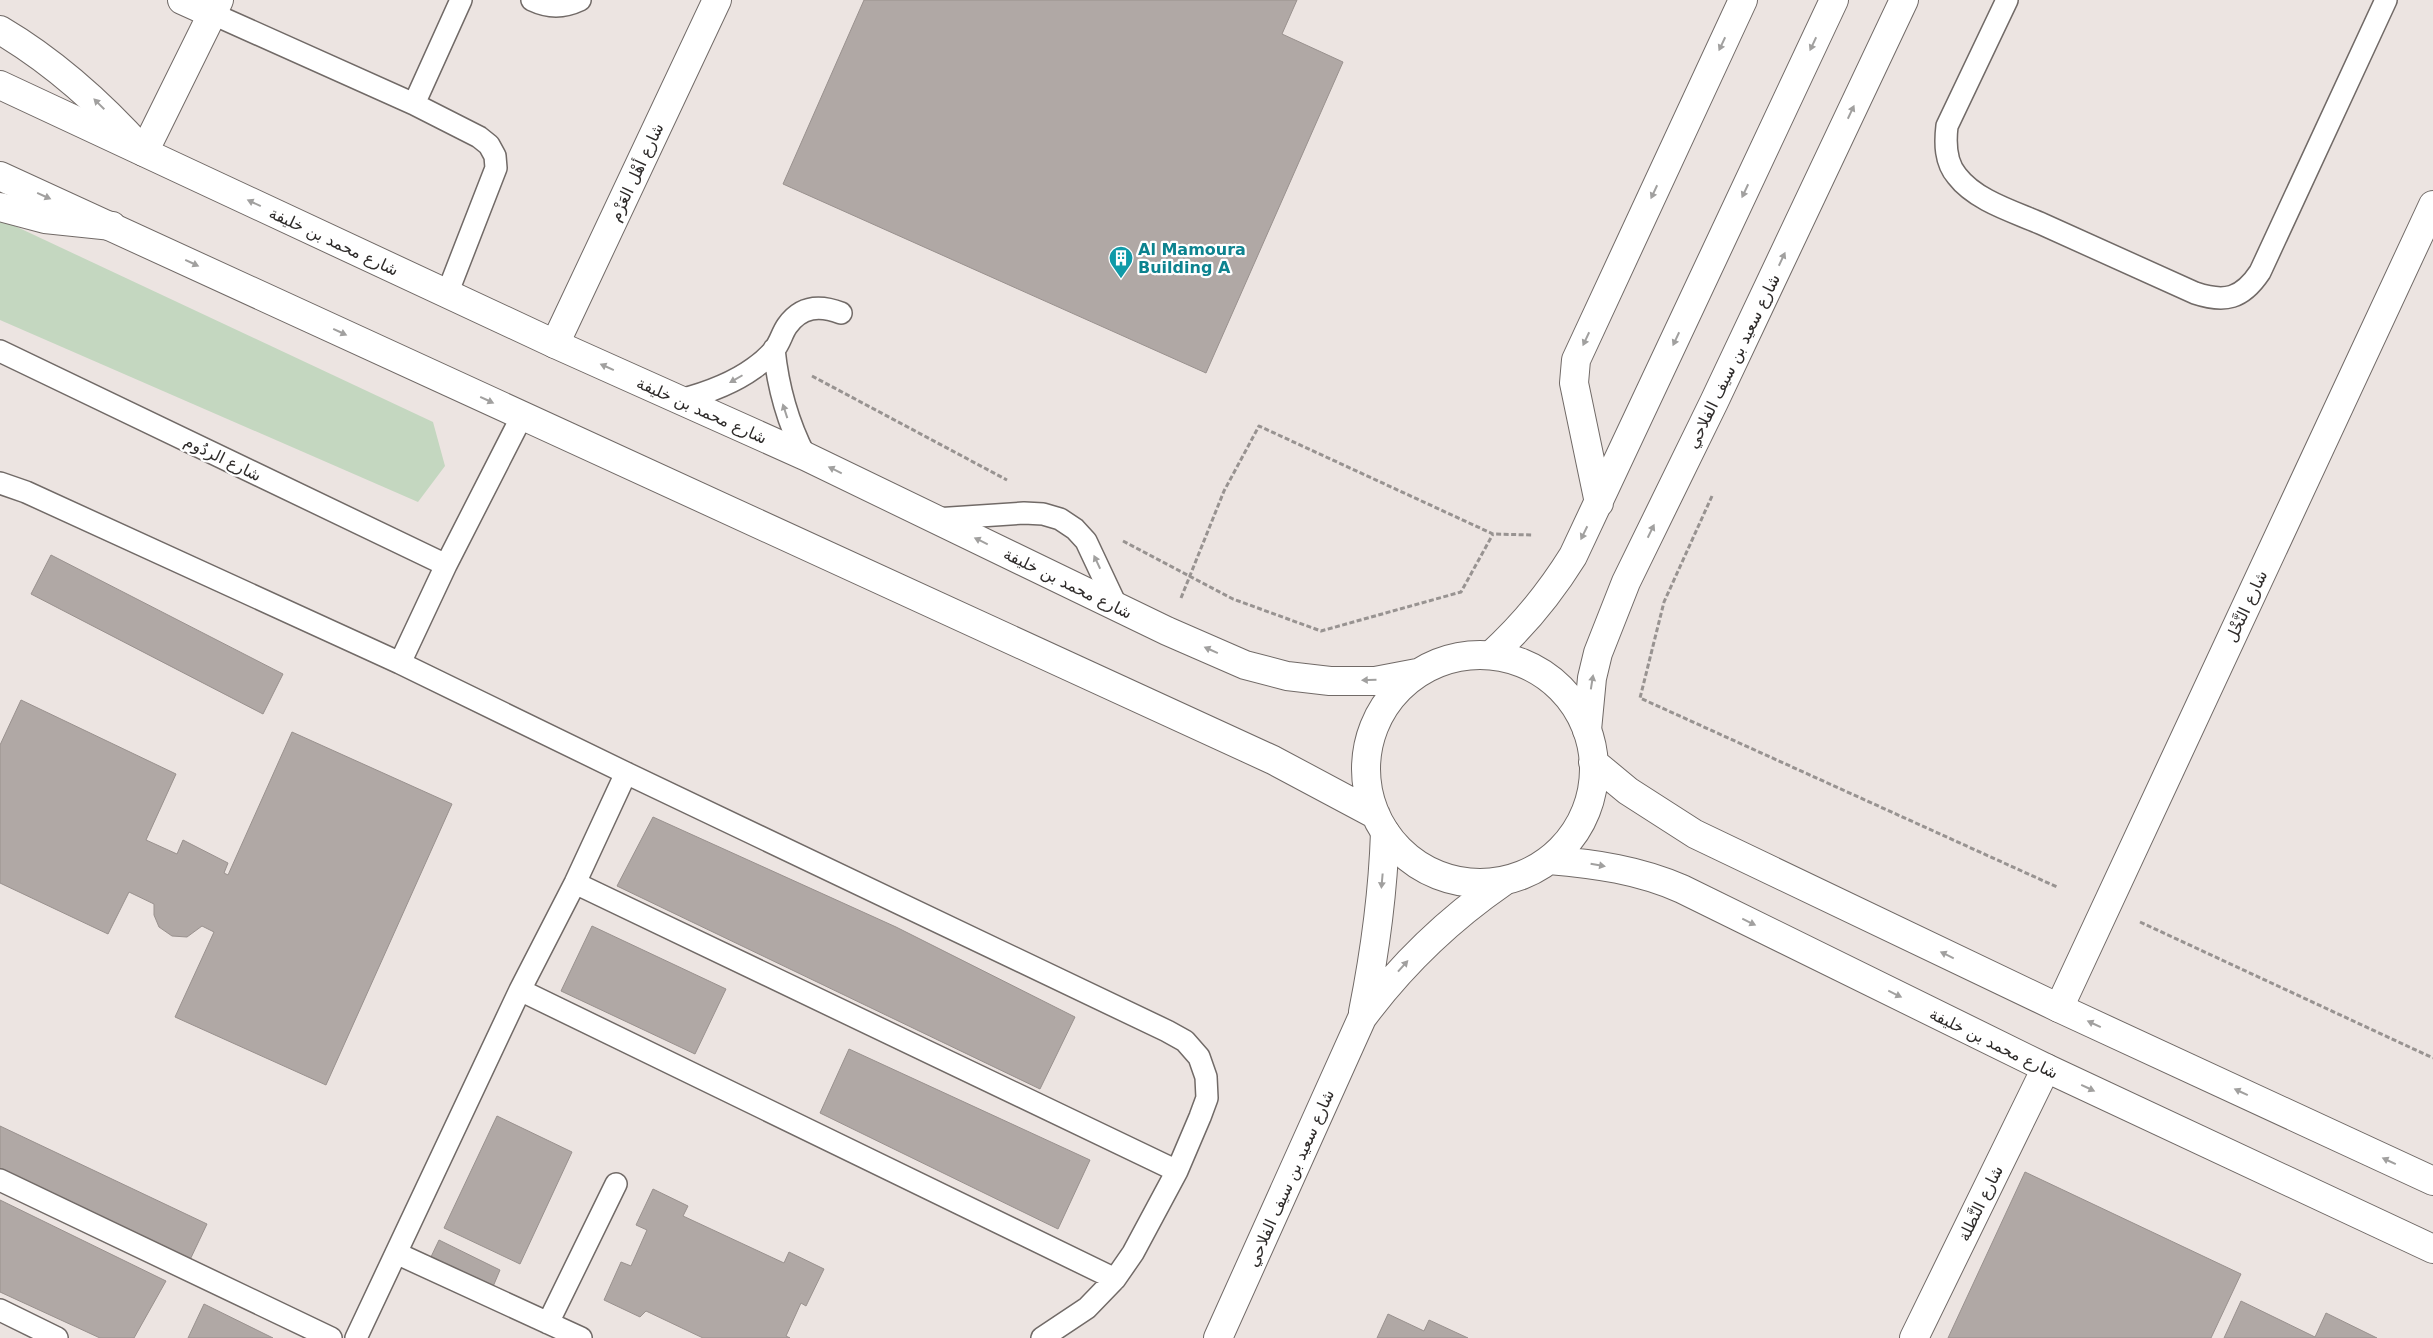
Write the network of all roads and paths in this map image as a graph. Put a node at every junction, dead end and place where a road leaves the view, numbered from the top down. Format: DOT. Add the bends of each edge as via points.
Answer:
graph roads {
  1 [pos="182,0"];
  2 [pos="462,0"];
  3 [pos="532,0"];
  4 [pos="580,0"];
  5 [pos="717,0"];
  6 [pos="1743,0"];
  7 [pos="1834,0"];
  8 [pos="1904,0"];
  9 [pos="2007,0"];
  10 [pos="2386,0"];
  11 [pos="216,7"];
  12 [pos="0,30"];
  13 [pos="0,85"];
  14 [pos="414,104"];
  15 [pos="144,152"];
  16 [pos="0,176"];
  17 [pos="2433,205"];
  18 [pos="0,207"];
  19 [pos="112,226"];
  20 [pos="447,294"];
  21 [pos="841,313"];
  22 [pos="555,344"];
  23 [pos="774,349"];
  24 [pos="0,351"];
  25 [pos="810,375"];
  26 [pos="680,400"];
  27 [pos="522,416"];
  28 [pos="804,456"];
  29 [pos="0,483"];
  30 [pos="1016,484"];
  31 [pos="1599,503"];
  32 [pos="935,519"];
  33 [pos="1493,534"];
  34 [pos="1533,535"];
  35 [pos="1120,540"];
  36 [pos="446,565"];
  37 [pos="1190,576"];
  38 [pos="1664,602"];
  39 [pos="1117,606"];
  40 [pos="1167,631"];
  41 [pos="1491,655"];
  42 [pos="400,663"];
  43 [pos="1417,673"];
  44 [pos="1587,730"];
  45 [pos="1593,762"];
  46 [pos="626,773"];
  47 [pos="1380,824"];
  48 [pos="1550,860"];
  49 [pos="575,882"];
  50 [pos="1504,882"];
  51 [pos="2058,887"];
  52 [pos="2139,922"];
  53 [pos="520,990"];
  54 [pos="2059,1008"];
  55 [pos="1362,1018"];
  56 [pos="2433,1058"];
  57 [pos="2046,1068"];
  58 [pos="1177,1171"];
  59 [pos="0,1180"];
  60 [pos="2433,1181"];
  61 [pos="616,1184"];
  62 [pos="2433,1249"];
  63 [pos="396,1253"];
  64 [pos="1115,1279"];
  65 [pos="0,1310"];
  66 [pos="548,1323"];
  67 [pos="56,1338"];
  68 [pos="331,1338"];
  69 [pos="356,1338"];
  70 [pos="581,1338"];
  71 [pos="1042,1338"];
  72 [pos="1218,1338"];
  73 [pos="1914,1338"];
  1 -- 11 [label="main road"];
  2 -- 14 [label="lane"];
  3 -- 4 [label="lane" via="557,7"];
  5 -- 22 [label="main road, شارع أهْل العَزْم"];
  6 -- 31 [label="main road, one-way" via="1576,360 1574,383"];
  7 -- 31 [label="main road, one-way"];
  44 -- 8 [label="main road, شارع سعيد بن سيف الفلاحي, one-way" via="1598,653 1626,582"];
  9 -- 10 [label="lane" via="1947,126 1948,160 1956,176 1976,192 2015,212 2194,293 2224,299 2245,290 2260,272"];
  11 -- 14 [label="lane"];
  11 -- 15 [label="main road"];
  15 -- 12 [label="main road, one-way" via="90,96 30,47"];
  13 -- 15 [label="main road, شارع محمد بن خليفة"];
  14 -- 20 [label="lane" via="479,137 495,156 496,168"];
  20 -- 15 [label="main road, شارع محمد بن خليفة, one-way"];
  16 -- 19 [label="main road, one-way"];
  17 -- 54 [label="main road, شارع النَّخْل"];
  18 -- 19 [label="main road" via="45,219"];
  19 -- 27 [label="main road, one-way"];
  20 -- 22 [label="main road, شارع محمد بن خليفة"];
  21 -- 23 [label="lane" via="826,307 811,308 797,314"];
  26 -- 22 [label="main road, شارع محمد بن خليفة, one-way"];
  23 -- 26 [label="lane, one-way" via="732,382"];
  28 -- 23 [label="lane, one-way" via="783,404"];
  24 -- 36 [label="lane, شارع الردُوم"];
  25 -- 30 [label="path"];
  26 -- 28 [label="main road, شارع محمد بن خليفة"];
  27 -- 36 [label="lane"];
  27 -- 47 [label="main road" via="1273,760"];
  32 -- 28 [label="main road, شارع محمد بن خليفة, one-way"];
  29 -- 42 [label="lane"];
  31 -- 41 [label="main road, one-way" via="1573,556 1545,598"];
  39 -- 32 [label="main road, شارع محمد بن خليفة, one-way"];
  39 -- 32 [label="lane, one-way" via="1086,541 1060,519 1024,513"];
  33 -- 34 [label="path"];
  33 -- 37 [label="path" via="1461,592 1321,631 1233,599"];
  33 -- 37 [label="path" via="1259,426 1224,491"];
  35 -- 37 [label="path"];
  36 -- 42 [label="lane"];
  37 -- 40 [label="path"];
  38 -- 51 [label="path" via="1640,698"];
  39 -- 40 [label="main road, شارع محمد بن خليفة"];
  43 -- 40 [label="main road, شارع محمد بن خليفة, one-way" via="1375,680 1330,681 1287,676 1244,664"];
  41 -- 43 [label="main road" via="1452,658"];
  41 -- 44 [label="main road" via="1532,668 1565,694"];
  42 -- 46 [label="lane"];
  43 -- 47 [label="main road" via="1393,694 1376,722 1367,752 1366,784"];
  44 -- 45 [label="main road"];
  45 -- 48 [label="main road" via="1592,790 1584,817"];
  54 -- 45 [label="main road, one-way" via="1695,834 1635,796"];
  46 -- 49 [label="lane"];
  46 -- 58 [label="lane" via="1168,1030 1184,1041 1199,1058 1206,1077 1207,1098"];
  47 -- 50 [label="main road" via="1407,858 1437,875 1470,883"];
  47 -- 55 [label="main road, شارع سعيد بن سيف الفلاحي, one-way" via="1384,870 1376,944"];
  48 -- 50 [label="main road" via="1528,874"];
  48 -- 57 [label="main road, شارع محمد بن خليفة, one-way" via="1629,870 1672,884"];
  49 -- 53 [label="lane"];
  49 -- 58 [label="lane"];
  55 -- 50 [label="main road, شارع سعيد بن سيف الفلاحي, one-way" via="1412,957 1471,904"];
  52 -- 56 [label="path"];
  53 -- 63 [label="lane"];
  53 -- 64 [label="lane"];
  60 -- 54 [label="main road, one-way"];
  55 -- 72 [label="main road, شارع سعيد بن سيف الفلاحي"];
  57 -- 62 [label="main road, شارع محمد بن خليفة, one-way"];
  57 -- 73 [label="main road, شارع النَّطلة"];
  58 -- 64 [label="lane" via="1150,1225"];
  59 -- 68 [label="lane"];
  61 -- 66 [label="lane"];
  63 -- 66 [label="lane"];
  63 -- 69 [label="lane"];
  64 -- 71 [label="lane" via="1087,1308"];
  65 -- 67 [label="lane"];
  66 -- 70 [label="lane"];
}
